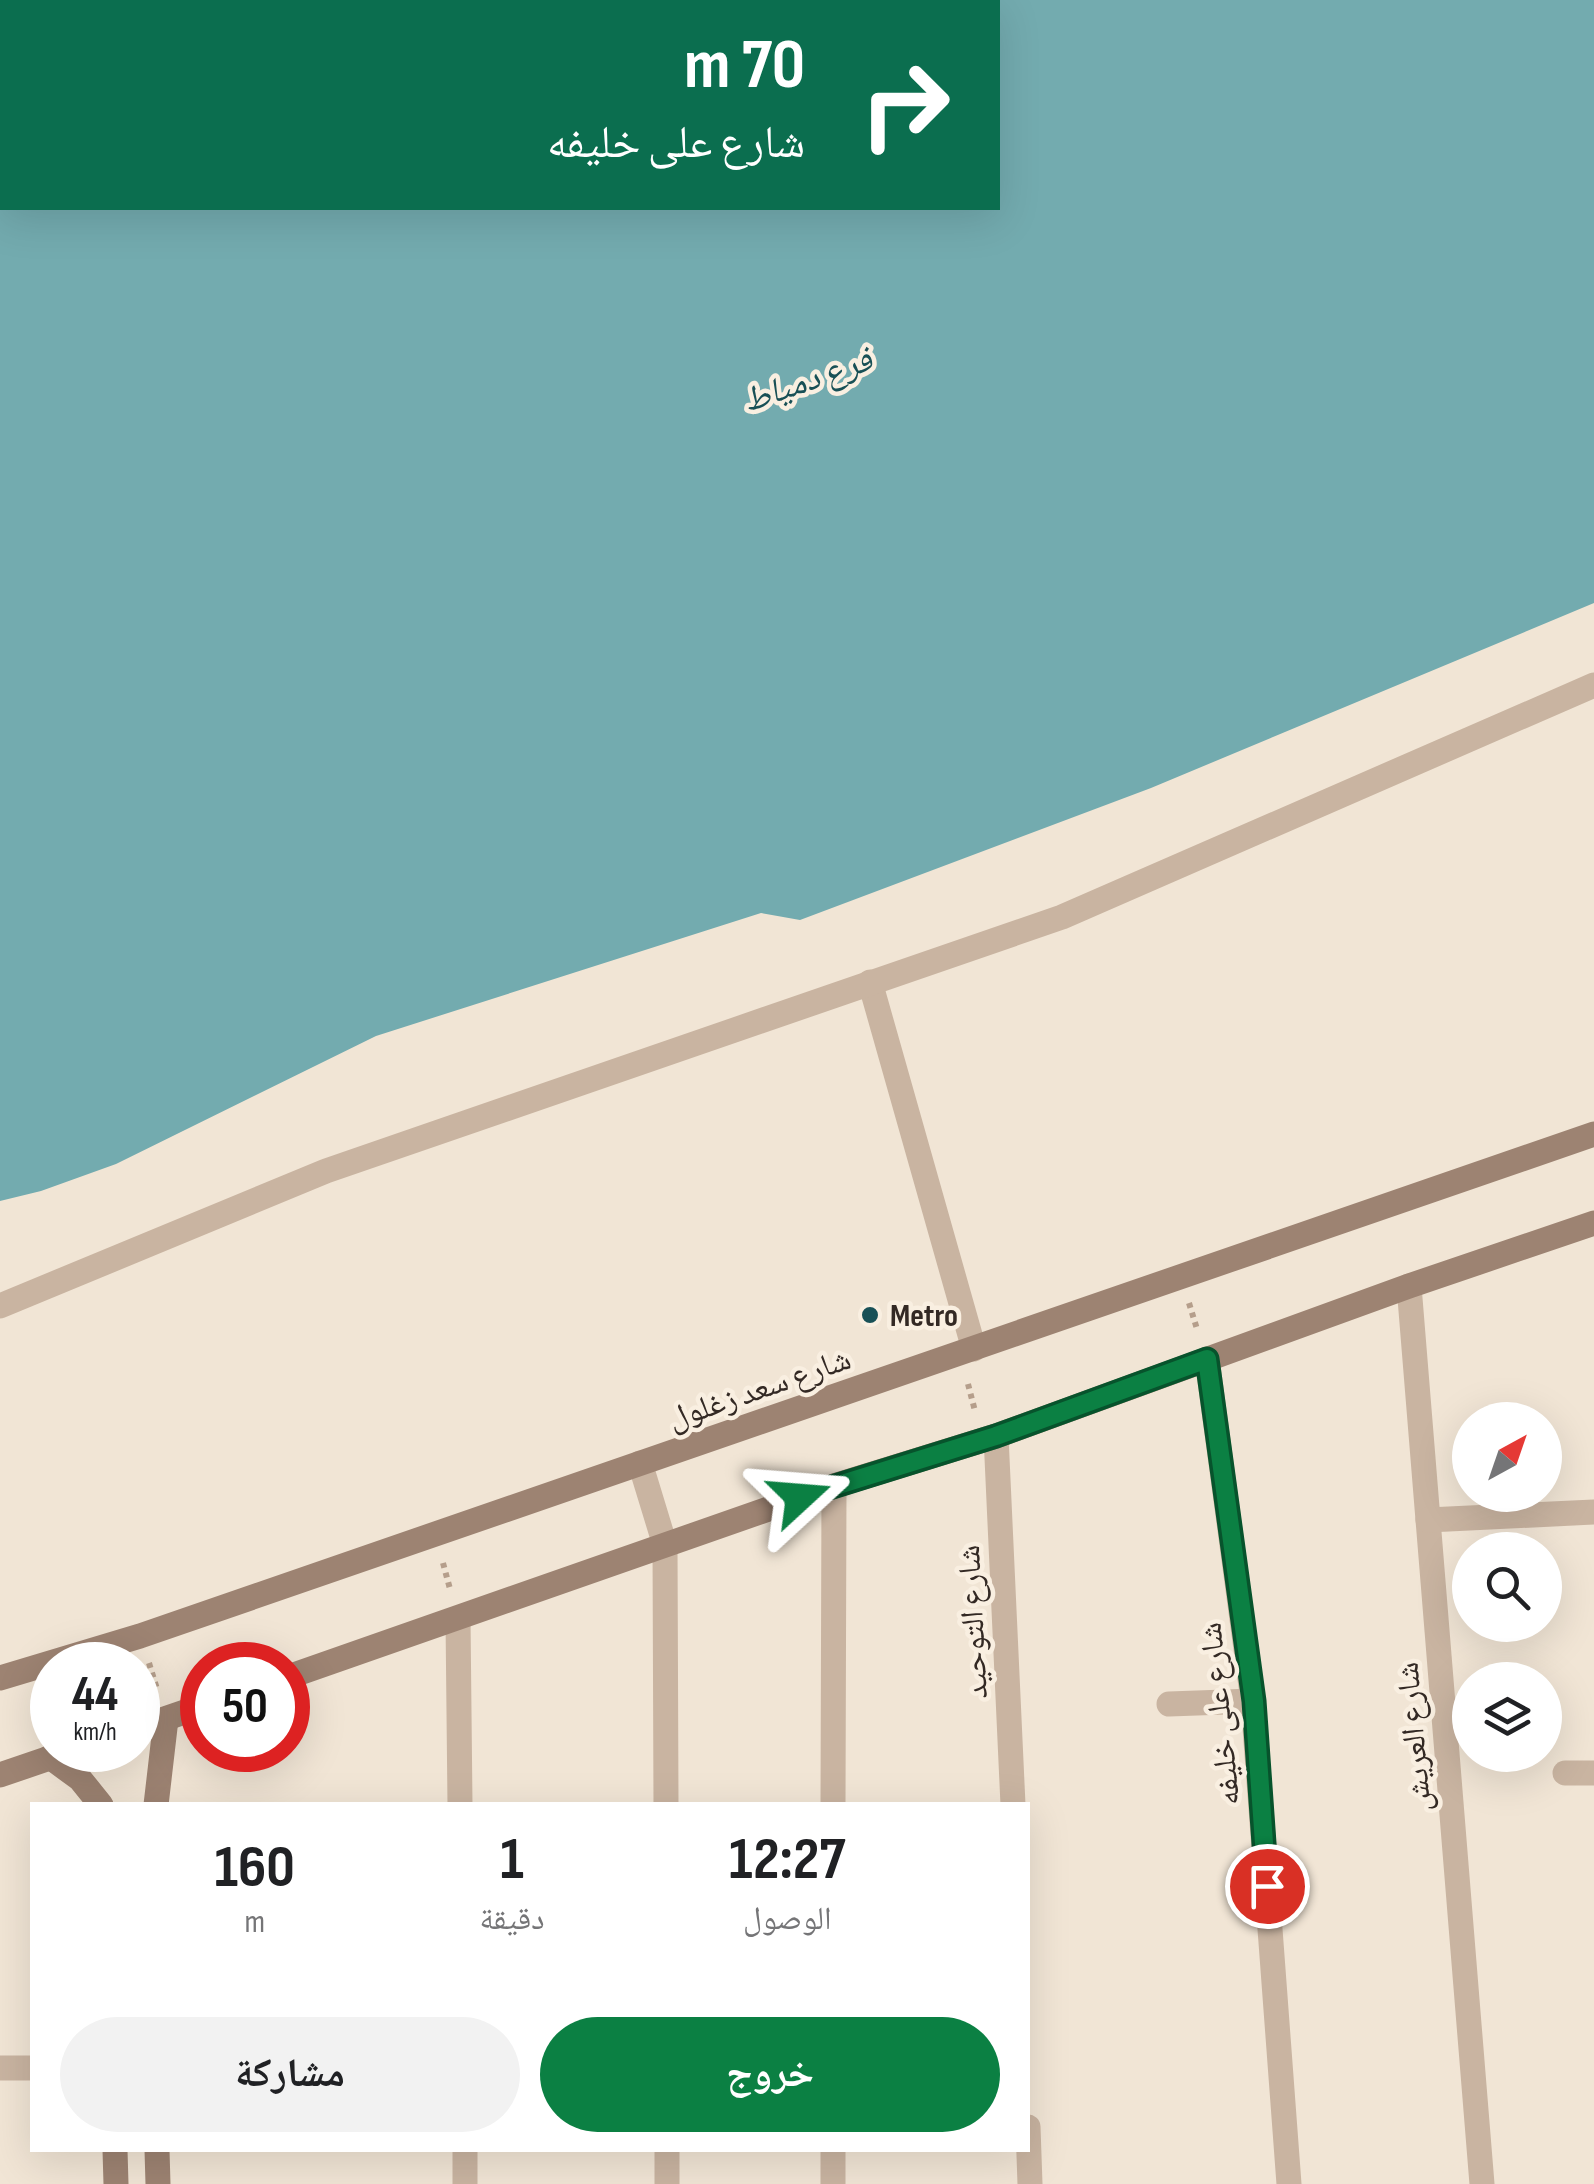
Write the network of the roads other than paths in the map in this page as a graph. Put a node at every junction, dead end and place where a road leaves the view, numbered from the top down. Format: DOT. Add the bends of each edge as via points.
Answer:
graph roads {
  1 [pos="1594,685"];
  2 [pos="870,982"];
  3 [pos="1594,1134"];
  4 [pos="1594,1223"];
  5 [pos="1409,1286"];
  6 [pos="0,1306"];
  7 [pos="967,1351"];
  8 [pos="1207,1359"];
  9 [pos="989,1438"];
  10 [pos="640,1463"];
  11 [pos="834,1486"];
  12 [pos="1594,1512"];
  13 [pos="1428,1520"];
  14 [pos="665,1545"];
  15 [pos="458,1620"];
  16 [pos="310,1670"];
  17 [pos="0,1678"];
  18 [pos="1254,1701"];
  19 [pos="1169,1704"];
  20 [pos="180,1714"];
  21 [pos="166,1719"];
  22 [pos="160,1721"];
  23 [pos="30,1765"];
  24 [pos="75,1772"];
  25 [pos="1565,1773"];
  26 [pos="1594,1773"];
  27 [pos="0,1775"];
  28 [pos="99,1802"];
  29 [pos="156,1802"];
  30 [pos="460,1802"];
  31 [pos="666,1802"];
  32 [pos="834,1802"];
  33 [pos="1013,1802"];
  34 [pos="0,2068"];
  35 [pos="30,2068"];
  36 [pos="116,2152"];
  37 [pos="158,2152"];
  38 [pos="465,2152"];
  39 [pos="667,2152"];
  40 [pos="833,2152"];
  41 [pos="1029,2152"];
  42 [pos="116,2184"];
  43 [pos="158,2184"];
  44 [pos="465,2184"];
  45 [pos="668,2184"];
  46 [pos="833,2184"];
  47 [pos="1030,2184"];
  48 [pos="1289,2184"];
  49 [pos="1482,2184"];
  1 -- 2 [label="street" via="1062,917"];
  2 -- 6 [label="street" via="326,1171"];
  2 -- 7 [label="street"];
  3 -- 7 [label="main road, شارع سعد زغلول"];
  4 -- 5 [label="main road"];
  5 -- 8 [label="main road"];
  5 -- 13 [label="street, شارع العريش"];
  7 -- 10 [label="main road, شارع سعد زغلول"];
  8 -- 9 [label="main road"];
  8 -- 18 [label="street, شارع على خليفه"];
  9 -- 11 [label="main road"];
  9 -- 33 [label="street, شارع التوحيد"];
  10 -- 14 [label="street"];
  10 -- 17 [label="main road, شارع سعد زغلول"];
  11 -- 14 [label="main road"];
  11 -- 32 [label="street"];
  12 -- 13 [label="street"];
  13 -- 49 [label="street, شارع العريش"];
  14 -- 15 [label="main road"];
  14 -- 31 [label="street"];
  15 -- 16 [label="main road"];
  15 -- 30 [label="street"];
  18 -- 19 [label="street"];
  18 -- 48 [label="street, شارع على خليفه"];
  20 -- 21 [label="main road"];
  21 -- 22 [label="main road"];
  21 -- 29 [label="main road"];
  23 -- 27 [label="main road"];
  24 -- 28 [label="main road"];
  25 -- 26 [label="street"];
  34 -- 35 [label="street"];
  36 -- 42 [label="main road"];
  37 -- 43 [label="main road"];
  38 -- 44 [label="street"];
  39 -- 45 [label="street"];
  40 -- 46 [label="street"];
  41 -- 47 [label="street"];
}
